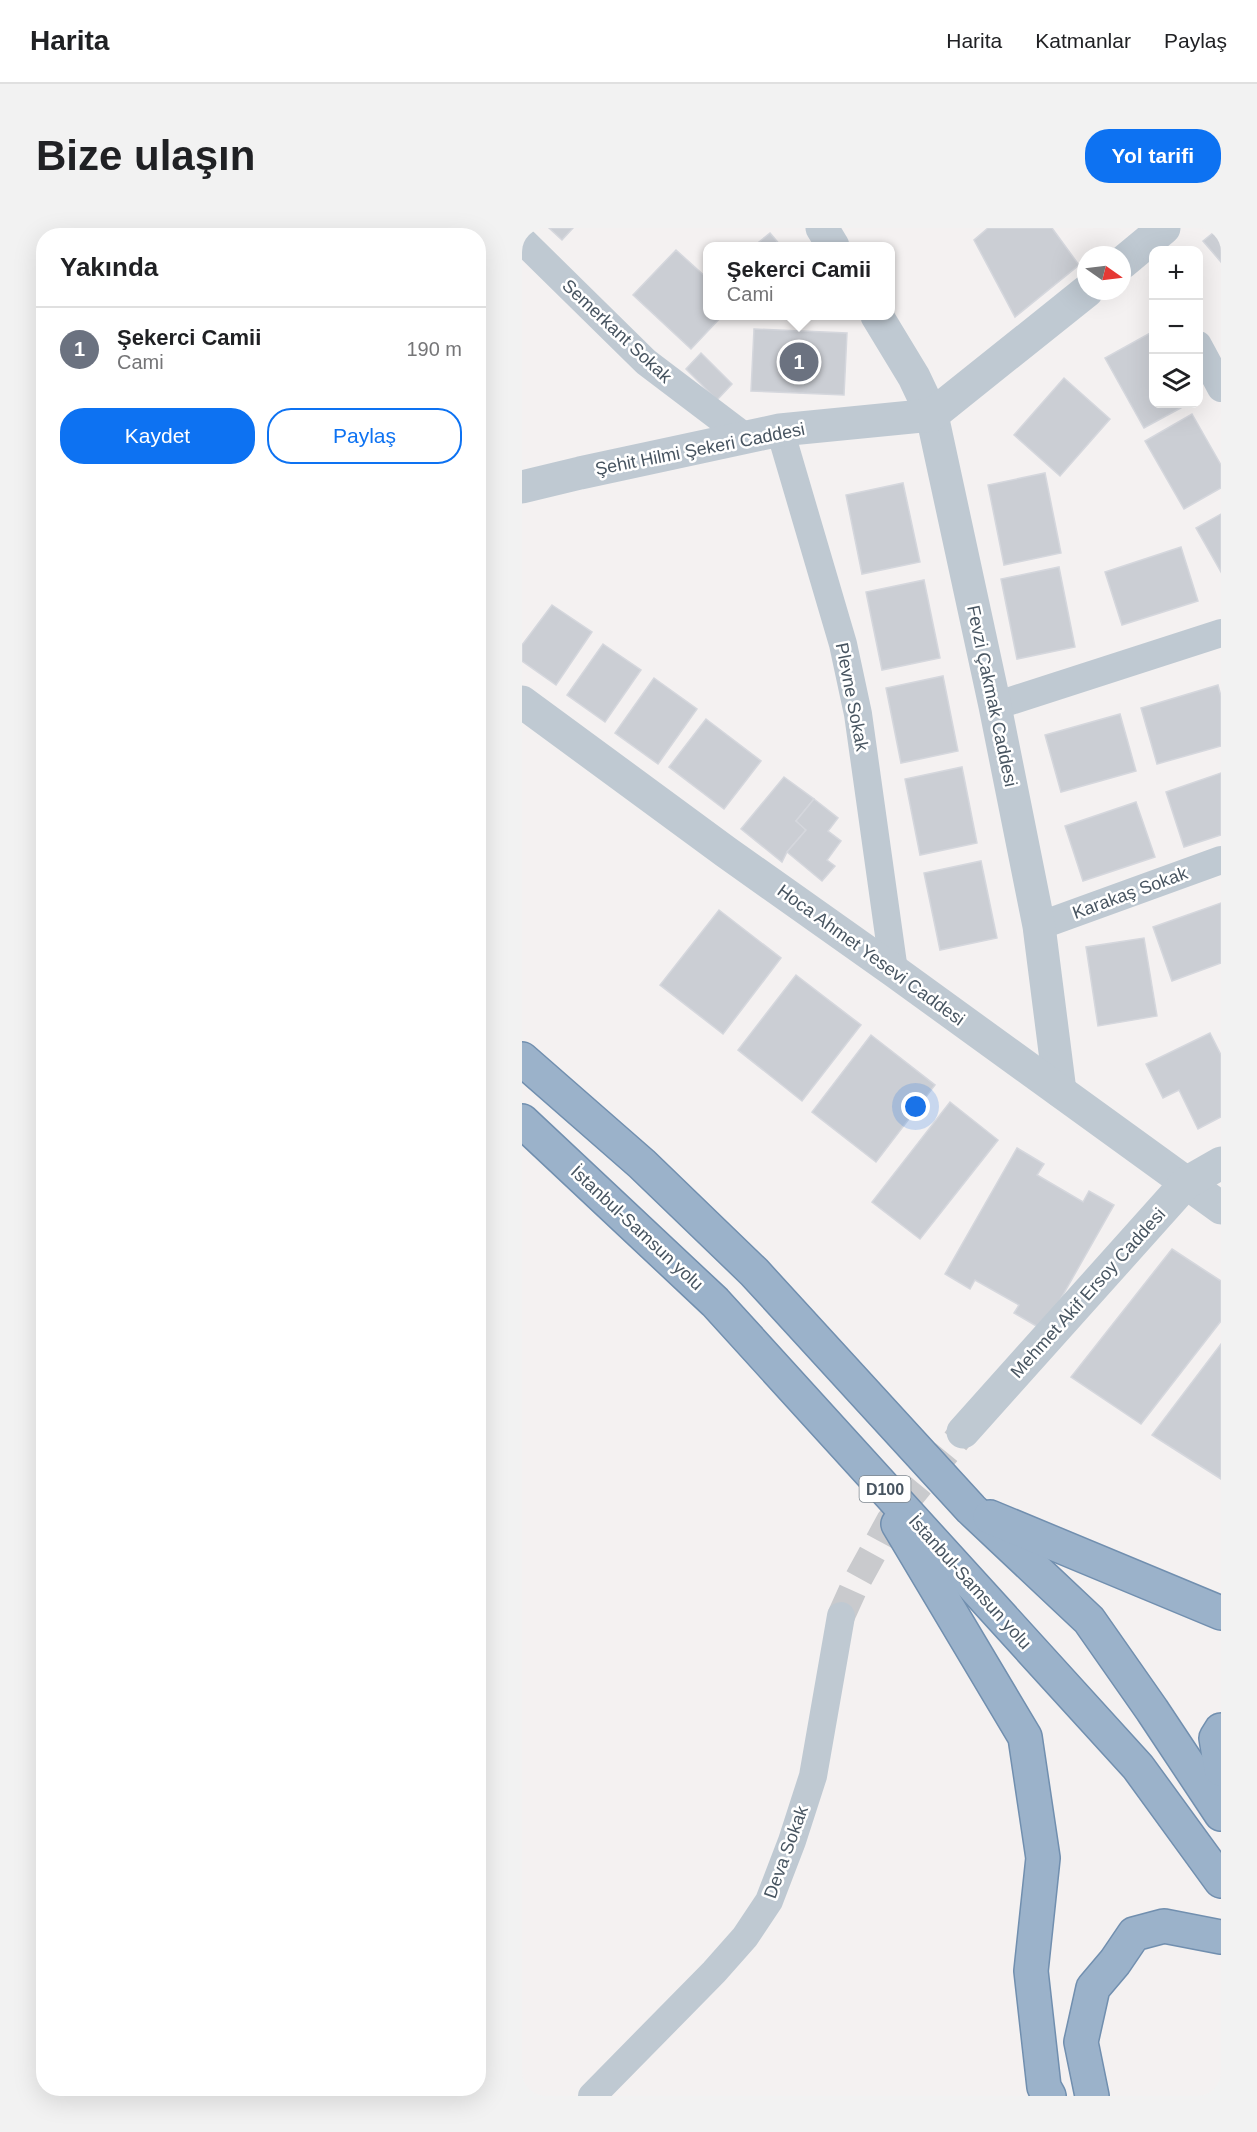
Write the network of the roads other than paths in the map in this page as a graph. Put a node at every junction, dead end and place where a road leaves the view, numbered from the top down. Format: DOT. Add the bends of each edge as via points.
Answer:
graph roads {
  1 [pos="822,228"];
  2 [pos="522,240"];
  3 [pos="831,242"];
  4 [pos="1077,299"];
  5 [pos="880,320"];
  6 [pos="1203,354"];
  7 [pos="1221,388"];
  8 [pos="932,416"];
  9 [pos="780,430"];
  10 [pos="746,437"];
  11 [pos="522,487"];
  12 [pos="1221,633"];
  13 [pos="522,702"];
  14 [pos="995,706"];
  15 [pos="1221,860"];
  16 [pos="1039,926"];
  17 [pos="894,970"];
  18 [pos="522,1059"];
  19 [pos="1060,1091"];
  20 [pos="522,1120"];
  21 [pos="1221,1163"];
  22 [pos="1186,1183"];
  23 [pos="1221,1208"];
  24 [pos="963,1432"];
  25 [pos="864,1466"];
  26 [pos="971,1509"];
  27 [pos="1221,1613"];
  28 [pos="841,1616"];
  29 [pos="1221,1730"];
  30 [pos="1221,1769"];
  31 [pos="1221,1814"];
  32 [pos="1221,1881"];
  33 [pos="1221,1937"];
  34 [pos="592,2096"];
  35 [pos="1049,2096"];
  36 [pos="1092,2096"];
  1 -- 3 [label="street"];
  2 -- 10 [label="street, Semerkant Sokak" via="646,362"];
  4 -- 8 [label="street"];
  5 -- 8 [label="street, Fevzi Çakmak Caddesi"];
  6 -- 7 [label="street"];
  8 -- 9 [label="street, Şehit Hilmi Şekeri Caddesi"];
  8 -- 14 [label="street, Fevzi Çakmak Caddesi"];
  9 -- 10 [label="street, Şehit Hilmi Şekeri Caddesi"];
  9 -- 17 [label="street, Plevne Sokak" via="843,644 856,702"];
  10 -- 11 [label="street, Şehit Hilmi Şekeri Caddesi"];
  12 -- 14 [label="street"];
  13 -- 17 [label="street, Hoca Ahmet Yesevi Caddesi"];
  14 -- 16 [label="street, Fevzi Çakmak Caddesi"];
  15 -- 16 [label="street, Karakaş Sokak"];
  16 -- 19 [label="street, Fevzi Çakmak Caddesi"];
  17 -- 19 [label="street, Hoca Ahmet Yesevi Caddesi"];
  18 -- 26 [label="highway, D100" via="642,1164 754,1272"];
  19 -- 22 [label="street, Hoca Ahmet Yesevi Caddesi"];
  20 -- 25 [label="highway, İstanbul-Samsun yolu / D100" via="715,1302"];
  21 -- 22 [label="street, Mehmet Akif Ersoy Caddesi"];
  22 -- 23 [label="street, Hoca Ahmet Yesevi Caddesi"];
  22 -- 24 [label="street, Mehmet Akif Ersoy Caddesi"];
  25 -- 32 [label="highway, İstanbul-Samsun yolu / D100" via="1138,1767"];
  25 -- 35 [label="highway" via="1025,1737 1043,1858 1031,1971 1044,2087"];
  26 -- 27 [label="highway"];
  26 -- 31 [label="highway, D100" via="1089,1620"];
  28 -- 34 [label="street, Deva Sokak" via="813,1776 769,1901 745,1937 714,1972"];
  29 -- 30 [label="highway" via="1216,1738"];
  33 -- 36 [label="highway" via="1164,1926 1134,1934 1093,1988 1081,2042"];
}
